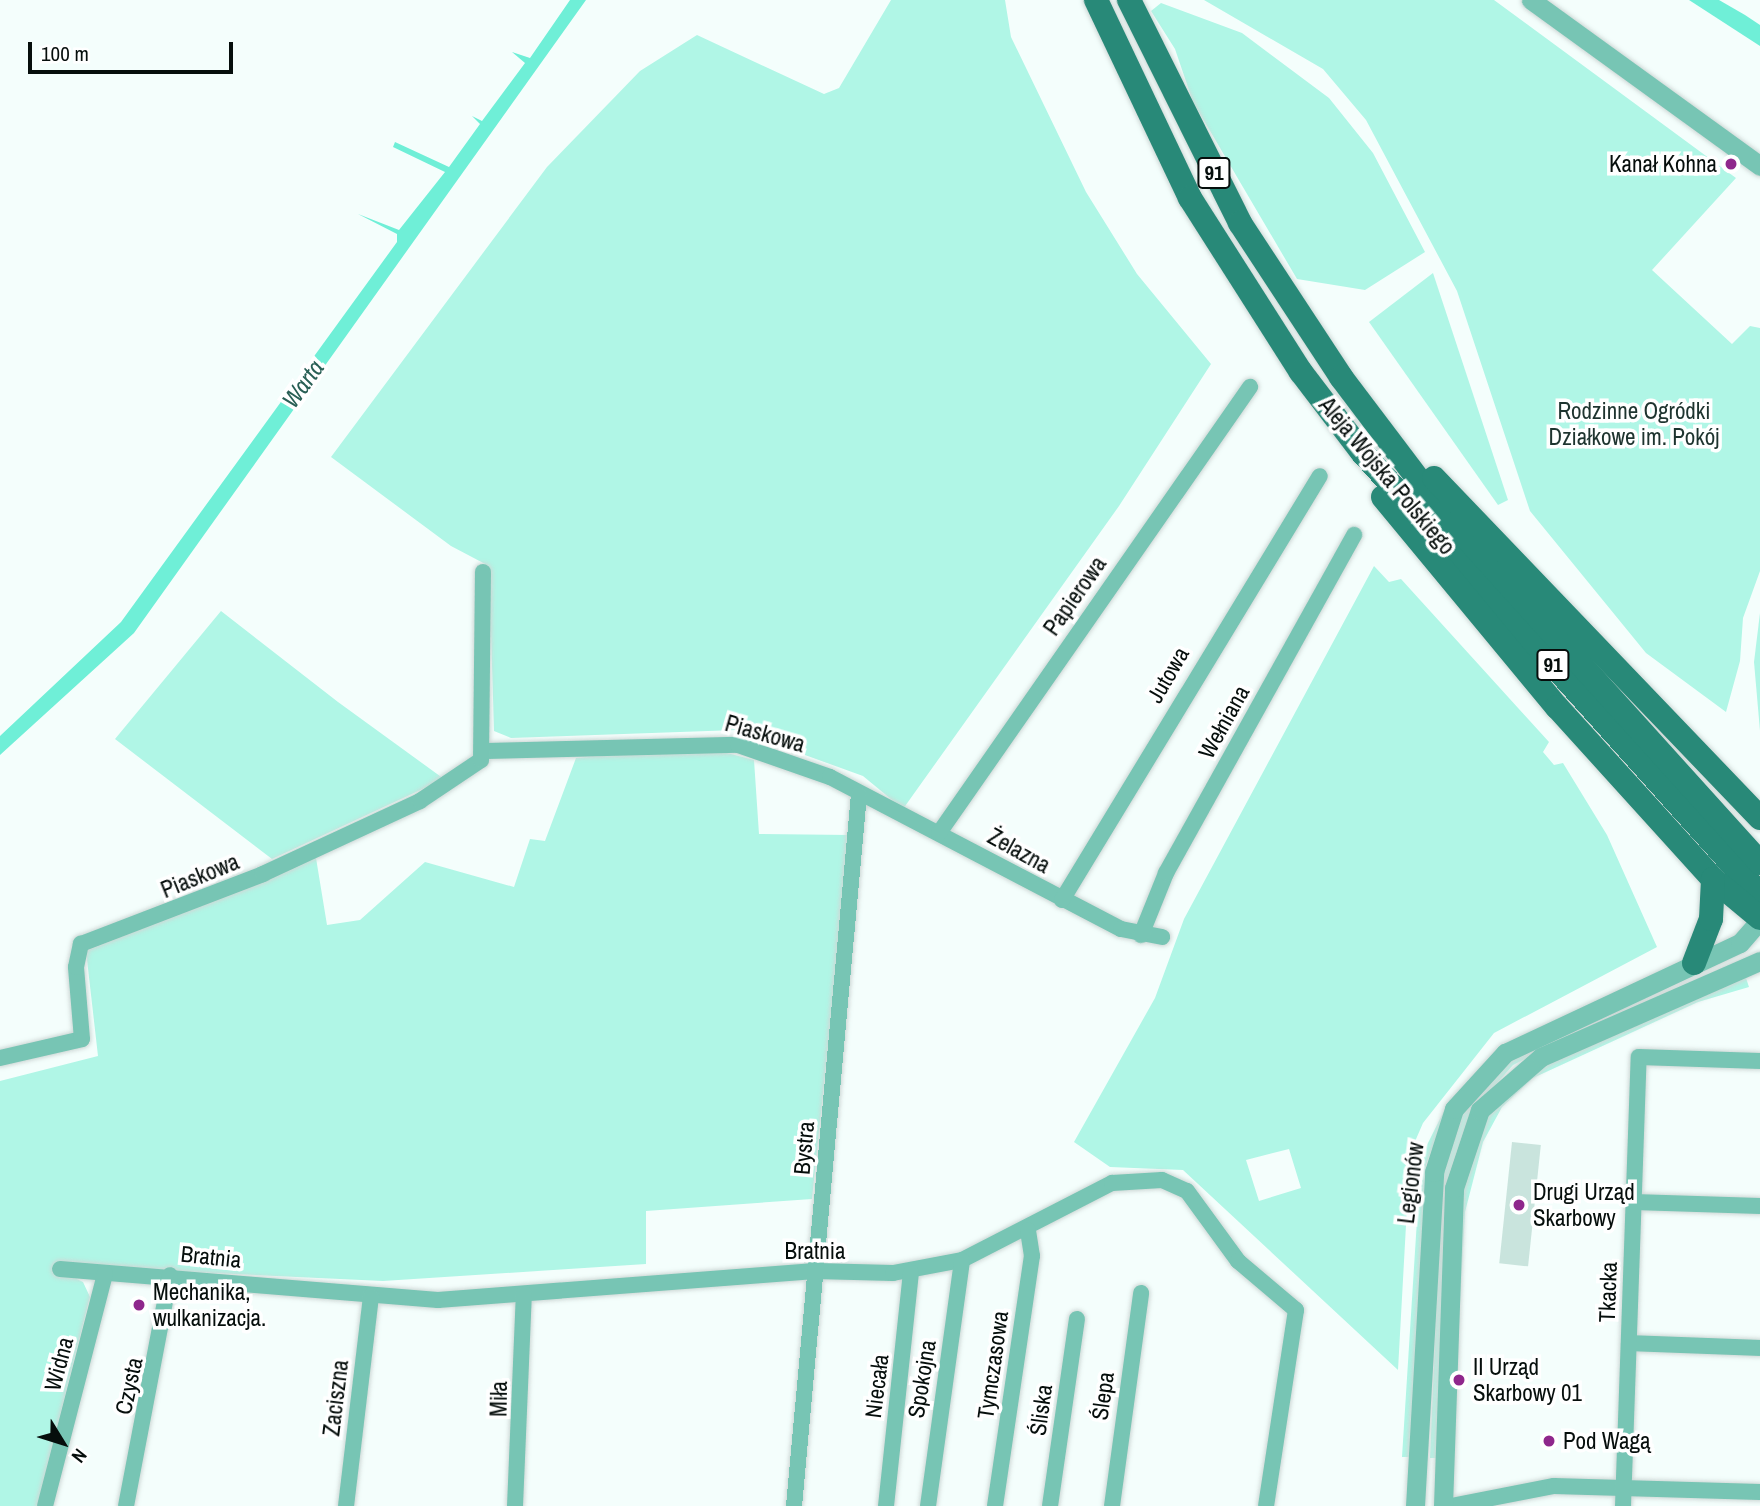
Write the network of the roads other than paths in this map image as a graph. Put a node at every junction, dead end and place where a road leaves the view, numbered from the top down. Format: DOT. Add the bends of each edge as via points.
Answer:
graph roads {
  1 [pos="1096,0"];
  2 [pos="1129,0"];
  3 [pos="1531,0"];
  4 [pos="1760,166"];
  5 [pos="1250,387"];
  6 [pos="1363,452"];
  7 [pos="1408,465"];
  8 [pos="1320,476"];
  9 [pos="1354,535"];
  10 [pos="483,572"];
  11 [pos="486,751"];
  12 [pos="859,795"];
  13 [pos="1760,818"];
  14 [pos="939,833"];
  15 [pos="1713,879"];
  16 [pos="1755,879"];
  17 [pos="1062,900"];
  18 [pos="1760,919"];
  19 [pos="1141,935"];
  20 [pos="1162,937"];
  21 [pos="1760,961"];
  22 [pos="1694,963"];
  23 [pos="0,1058"];
  24 [pos="1760,1061"];
  25 [pos="1634,1202"];
  26 [pos="1760,1206"];
  27 [pos="1028,1230"];
  28 [pos="962,1260"];
  29 [pos="60,1269"];
  30 [pos="815,1271"];
  31 [pos="911,1272"];
  32 [pos="105,1274"];
  33 [pos="170,1275"];
  34 [pos="1141,1293"];
  35 [pos="524,1294"];
  36 [pos="371,1296"];
  37 [pos="1077,1319"];
  38 [pos="1629,1343"];
  39 [pos="1760,1348"];
  40 [pos="1623,1487"];
  41 [pos="1760,1492"];
  42 [pos="45,1506"];
  43 [pos="126,1506"];
  44 [pos="346,1506"];
  45 [pos="515,1506"];
  46 [pos="794,1506"];
  47 [pos="886,1506"];
  48 [pos="928,1506"];
  49 [pos="995,1506"];
  50 [pos="1050,1506"];
  51 [pos="1112,1506"];
  52 [pos="1266,1506"];
  53 [pos="1415,1506"];
  54 [pos="1443,1506"];
  55 [pos="1451,1506"];
  56 [pos="1623,1506"];
  1 -- 6 [label="main road, Aleja Wojska Polskiego / 91" via="1189,198 1236,277"];
  2 -- 7 [label="main road, Aleja Wojska Polskiego / 91" via="1265,265"];
  3 -- 4 [label="street"];
  5 -- 14 [label="street, Papierowa"];
  6 -- 15 [label="main road" via="1373,483 1438,568"];
  6 -- 16 [label="main road, Aleja Wojska Polskiego / 91"];
  7 -- 13 [label="main road" via="1435,478"];
  7 -- 16 [label="main road, Aleja Wojska Polskiego / 91"];
  8 -- 17 [label="street, Jutowa"];
  9 -- 19 [label="street, Wełniana" via="1166,873"];
  10 -- 11 [label="street"];
  11 -- 12 [label="street, Piaskowa" via="711,741 830,777"];
  11 -- 23 [label="street, Piaskowa" via="420,801 187,907 81,944 76,967 82,1039"];
  12 -- 14 [label="street, Żelazna"];
  12 -- 30 [label="street, Bystra"];
  14 -- 17 [label="street, Żelazna"];
  15 -- 18 [label="main road"];
  15 -- 22 [label="main road" via="1712,919"];
  17 -- 19 [label="street, Żelazna"];
  18 -- 22 [label="street, Legionów" via="1740,943"];
  19 -- 20 [label="street, Żelazna"];
  21 -- 54 [label="street, Legionów" via="1541,1057 1497,1089 1468,1130 1454,1188"];
  22 -- 53 [label="street, Legionów" via="1505,1053 1478,1076 1445,1127 1433,1172"];
  24 -- 25 [label="street, Tkacka" via="1639,1057"];
  25 -- 26 [label="street"];
  25 -- 38 [label="street, Tkacka"];
  27 -- 28 [label="street, Bratnia"];
  27 -- 49 [label="street, Tymczasowa" via="1032,1256"];
  27 -- 52 [label="street, Bratnia" via="1112,1183 1161,1180 1187,1191 1238,1261 1296,1310"];
  28 -- 31 [label="street, Bratnia"];
  28 -- 48 [label="street, Spokojna"];
  29 -- 32 [label="street, Bratnia"];
  30 -- 31 [label="street, Bratnia"];
  30 -- 35 [label="street, Bratnia"];
  30 -- 46 [label="street, Bystra"];
  31 -- 47 [label="street, Niecała"];
  32 -- 33 [label="street, Bratnia"];
  32 -- 42 [label="street, Widna"];
  33 -- 36 [label="street, Bratnia"];
  33 -- 43 [label="street, Czysta"];
  34 -- 51 [label="street, Ślepa"];
  35 -- 36 [label="street, Bratnia"];
  35 -- 45 [label="street, Miła"];
  36 -- 44 [label="street, Zaciszna"];
  37 -- 50 [label="street, Śliska"];
  38 -- 39 [label="street"];
  38 -- 40 [label="street, Tkacka"];
  40 -- 41 [label="street"];
  40 -- 55 [label="street" via="1554,1486"];
  40 -- 56 [label="street, Tkacka"];
}
